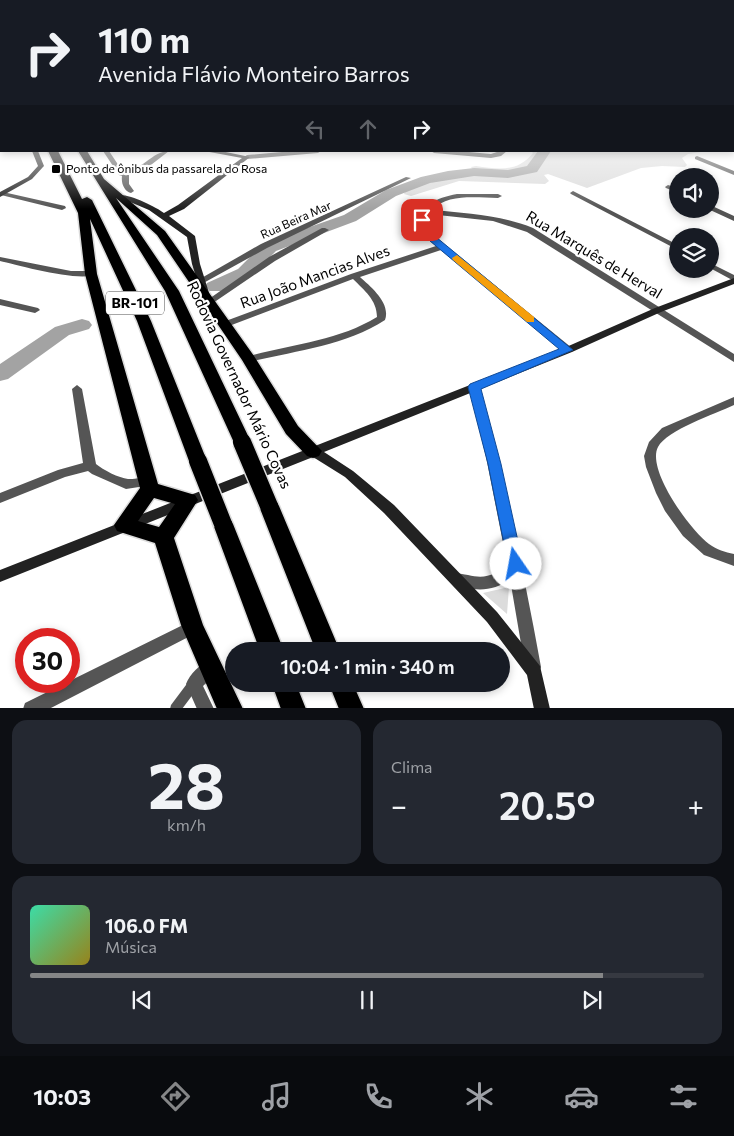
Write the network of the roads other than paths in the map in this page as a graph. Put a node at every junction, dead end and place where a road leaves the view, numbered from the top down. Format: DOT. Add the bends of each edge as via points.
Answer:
graph roads {
  1 [pos="35,152"];
  2 [pos="54,152"];
  3 [pos="60,152"];
  4 [pos="83,152"];
  5 [pos="107,152"];
  6 [pos="165,152"];
  7 [pos="213,152"];
  8 [pos="253,152"];
  9 [pos="308,152"];
  10 [pos="445,152"];
  11 [pos="503,152"];
  12 [pos="247,158"];
  13 [pos="697,158"];
  14 [pos="734,173"];
  15 [pos="126,174"];
  16 [pos="408,178"];
  17 [pos="99,180"];
  18 [pos="573,192"];
  19 [pos="126,193"];
  20 [pos="1,194"];
  21 [pos="498,196"];
  22 [pos="62,208"];
  23 [pos="719,211"];
  24 [pos="426,212"];
  25 [pos="164,216"];
  26 [pos="734,218"];
  27 [pos="324,230"];
  28 [pos="669,243"];
  29 [pos="442,247"];
  30 [pos="0,259"];
  31 [pos="719,270"];
  32 [pos="90,274"];
  33 [pos="354,276"];
  34 [pos="734,279"];
  35 [pos="203,291"];
  36 [pos="0,302"];
  37 [pos="35,310"];
  38 [pos="658,310"];
  39 [pos="226,324"];
  40 [pos="568,350"];
  41 [pos="249,358"];
  42 [pos="734,359"];
  43 [pos="474,387"];
  44 [pos="77,389"];
  45 [pos="734,401"];
  46 [pos="313,451"];
  47 [pos="90,466"];
  48 [pos="149,486"];
  49 [pos="0,498"];
  50 [pos="188,500"];
  51 [pos="124,525"];
  52 [pos="164,537"];
  53 [pos="734,560"];
  54 [pos="516,564"];
  55 [pos="0,576"];
  56 [pos="454,578"];
  57 [pos="193,627"];
  58 [pos="269,642"];
  59 [pos="324,642"];
  60 [pos="210,668"];
  61 [pos="534,672"];
  62 [pos="194,684"];
  63 [pos="287,692"];
  64 [pos="345,692"];
  65 [pos="31,708"];
  66 [pos="175,708"];
  67 [pos="206,708"];
  68 [pos="231,708"];
  69 [pos="294,708"];
  70 [pos="352,708"];
  71 [pos="542,708"];
  1 -- 20 [label="street" via="41,166 37,173"];
  2 -- 32 [label="highway" via="84,213"];
  3 -- 58 [label="highway, BR-101, bridge" via="144,321"];
  4 -- 17 [label="highway, Rodovia Governador Mário Covas / BR-101"];
  5 -- 15 [label="street" via="121,174"];
  6 -- 15 [label="street" via="142,168"];
  7 -- 12 [label="street"];
  8 -- 12 [label="street"];
  9 -- 12 [label="street"];
  10 -- 11 [label="street" via="491,156"];
  12 -- 25 [label="street"];
  13 -- 14 [label="street"];
  15 -- 19 [label="street"];
  16 -- 35 [label="street, Rua Beira Mar" via="271,243"];
  17 -- 19 [label="highway"];
  17 -- 59 [label="highway, Rodovia Governador Mário Covas / BR-101, bridge" via="172,291 242,442"];
  18 -- 28 [label="street"];
  19 -- 25 [label="street"];
  19 -- 35 [label="highway" via="161,233"];
  20 -- 22 [label="street"];
  21 -- 24 [label="street" via="446,198"];
  23 -- 26 [label="street"];
  24 -- 29 [label="street" via="423,228"];
  24 -- 38 [label="street, Rua Marquês de Herval" via="489,218 520,225"];
  25 -- 35 [label="street" via="191,236"];
  27 -- 35 [label="street"];
  29 -- 33 [label="street, Rua João Mancias Alves"];
  29 -- 40 [label="street"];
  30 -- 32 [label="street" via="71,274"];
  31 -- 34 [label="street"];
  32 -- 48 [label="highway"];
  33 -- 39 [label="street, Rua João Mancias Alves"];
  33 -- 41 [label="street" via="378,300 383,310 382,318 376,323 348,334"];
  34 -- 38 [label="street"];
  35 -- 39 [label="highway"];
  36 -- 37 [label="street"];
  38 -- 40 [label="street"];
  38 -- 42 [label="street, Rua Marquês de Herval"];
  39 -- 41 [label="highway"];
  40 -- 43 [label="street"];
  41 -- 46 [label="highway" via="292,430"];
  43 -- 46 [label="street"];
  43 -- 54 [label="street" via="495,464"];
  44 -- 47 [label="street"];
  45 -- 53 [label="street" via="666,431 657,438 650,455 657,480 687,530 704,548"];
  46 -- 50 [label="street"];
  46 -- 56 [label="street" via="349,474 389,508"];
  47 -- 48 [label="street" via="126,484"];
  47 -- 49 [label="street" via="62,473"];
  48 -- 50 [label="highway"];
  48 -- 51 [label="highway"];
  50 -- 51 [label="street"];
  50 -- 52 [label="highway"];
  51 -- 52 [label="highway"];
  51 -- 55 [label="street"];
  52 -- 57 [label="highway" via="172,570"];
  54 -- 56 [label="street" via="505,578 494,582"];
  54 -- 61 [label="street"];
  56 -- 61 [label="street" via="492,616"];
  57 -- 60 [label="highway"];
  57 -- 65 [label="street"];
  60 -- 62 [label="street"];
  60 -- 68 [label="highway"];
  61 -- 71 [label="street"];
  62 -- 66 [label="lane"];
  62 -- 67 [label="street"];
  63 -- 69 [label="highway"];
  64 -- 70 [label="highway"];
}
